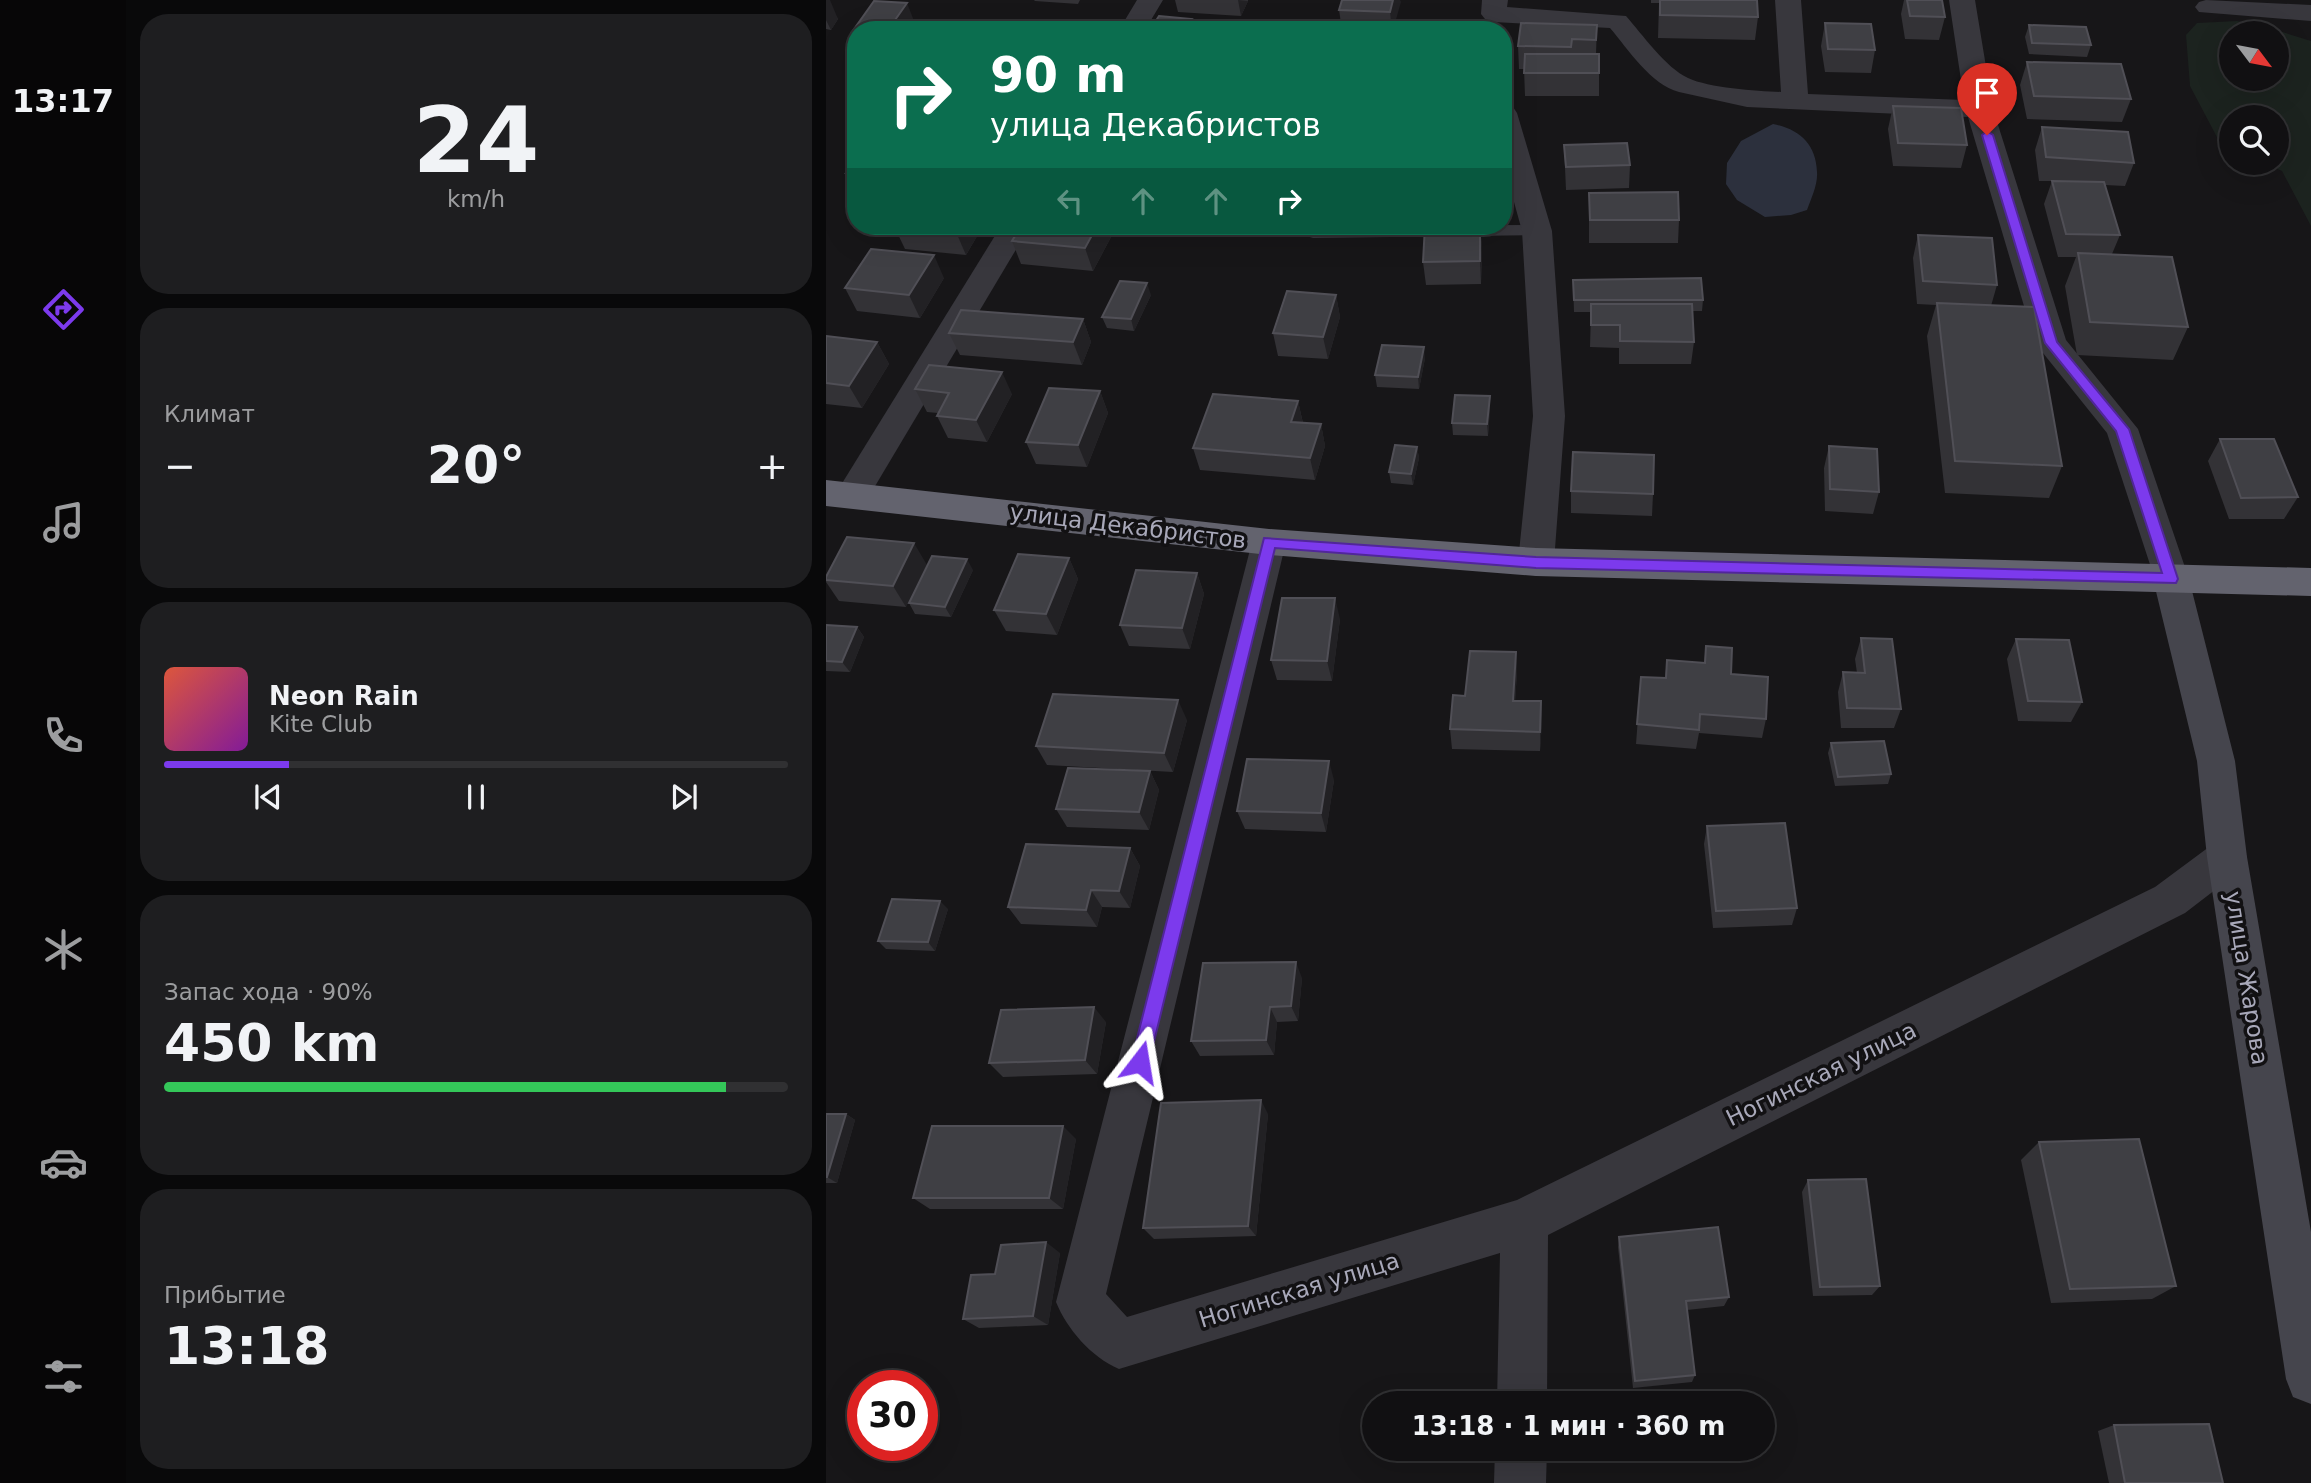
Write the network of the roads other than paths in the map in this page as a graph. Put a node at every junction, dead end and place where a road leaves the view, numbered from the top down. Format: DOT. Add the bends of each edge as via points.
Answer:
graph roads {
  1 [pos="1150,0"];
  2 [pos="1788,0"];
  3 [pos="1962,0"];
  4 [pos="2207,7"];
  5 [pos="2311,13"];
  6 [pos="1494,15"];
  7 [pos="1137,21"];
  8 [pos="1795,101"];
  9 [pos="1979,109"];
  10 [pos="1512,144"];
  11 [pos="1512,231"];
  12 [pos="1537,231"];
  13 [pos="1008,235"];
  14 [pos="834,495"];
  15 [pos="1269,542"];
  16 [pos="1536,562"];
  17 [pos="2171,579"];
  18 [pos="2311,582"];
  19 [pos="2227,857"];
  20 [pos="1524,1222"];
  21 [pos="2311,1379"];
  22 [pos="1521,1391"];
  23 [pos="1521,1461"];
  24 [pos="1520,1483"];
  1 -- 7 [label="street"];
  2 -- 8 [label="street"];
  3 -- 9 [label="street"];
  4 -- 5 [label="street"];
  6 -- 8 [label="street" via="1624,14 1651,61 1679,84 1747,99"];
  8 -- 9 [label="street"];
  9 -- 17 [label="street" via="2051,343 2122,429"];
  10 -- 12 [label="street"];
  11 -- 12 [label="lane"];
  12 -- 16 [label="street" via="1549,415"];
  13 -- 14 [label="street"];
  14 -- 15 [label="highway, улица Декабристов"];
  15 -- 16 [label="highway, улица Декабристов"];
  15 -- 20 [label="street, Ногинская улица" via="1080,1302 1119,1344"];
  16 -- 17 [label="highway, улица Декабристов"];
  17 -- 18 [label="highway, улица Декабристов"];
  17 -- 19 [label="street, улица Жарова" via="2216,761"];
  19 -- 20 [label="street, Ногинская улица" via="2171,900"];
  19 -- 21 [label="street, улица Жарова"];
  20 -- 22 [label="street"];
  23 -- 24 [label="street"];
}
